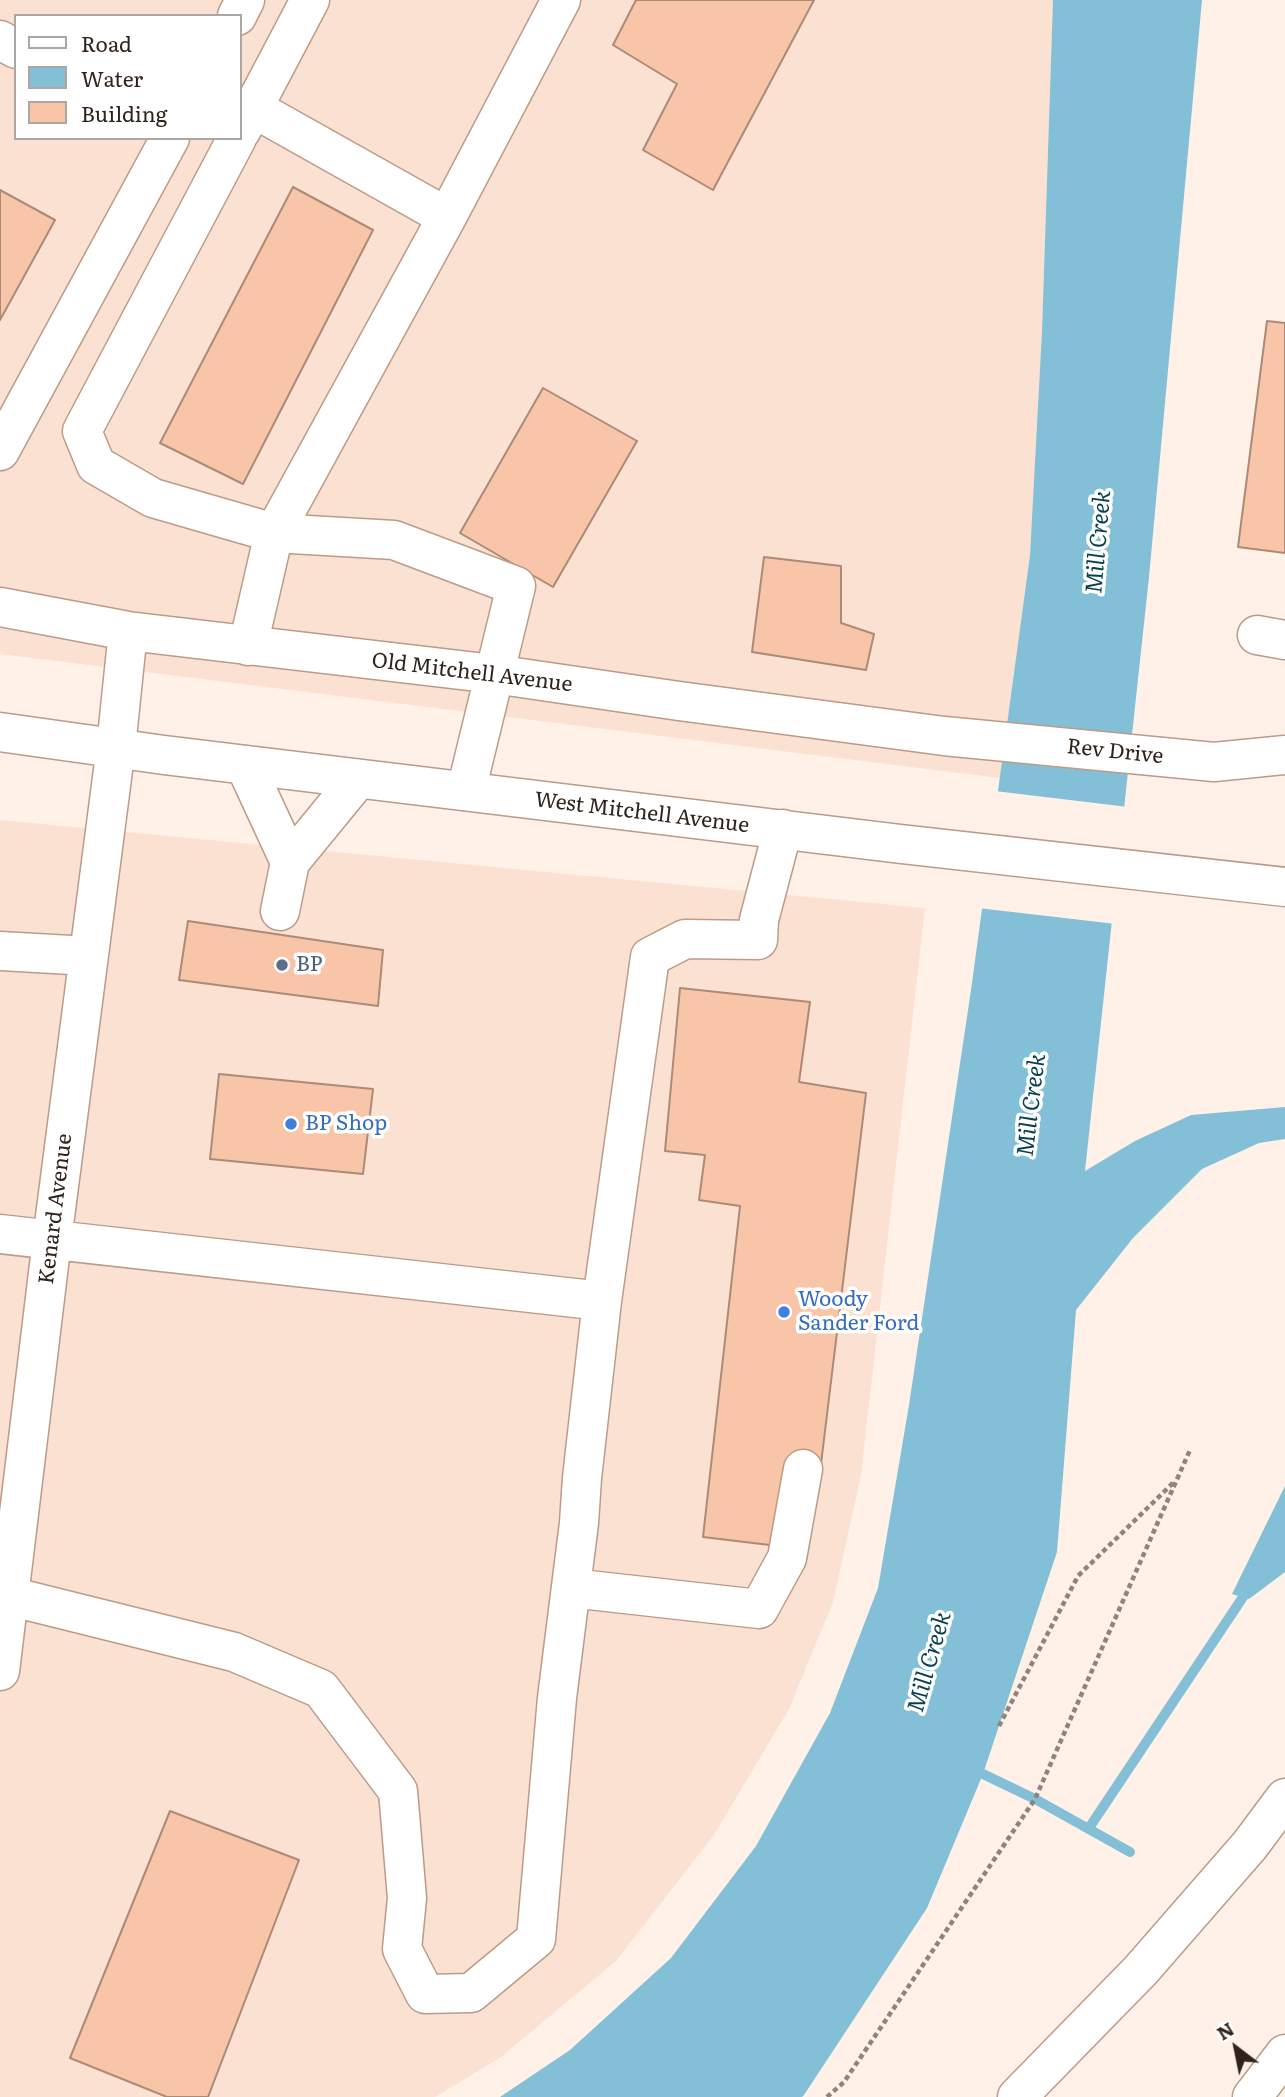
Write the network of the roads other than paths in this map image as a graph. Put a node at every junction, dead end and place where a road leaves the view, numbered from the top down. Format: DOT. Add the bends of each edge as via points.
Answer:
graph roads {
  1 [pos="310,0"];
  2 [pos="561,0"];
  3 [pos="243,126"];
  4 [pos="169,140"];
  5 [pos="236,140"];
  6 [pos="447,217"];
  7 [pos="0,451"];
  8 [pos="274,533"];
  9 [pos="0,607"];
  10 [pos="128,631"];
  11 [pos="248,646"];
  12 [pos="494,674"];
  13 [pos="0,732"];
  14 [pos="944,736"];
  15 [pos="116,747"];
  16 [pos="1285,755"];
  17 [pos="245,765"];
  18 [pos="358,779"];
  19 [pos="466,792"];
  20 [pos="783,829"];
  21 [pos="290,862"];
  22 [pos="1285,887"];
  23 [pos="280,911"];
  24 [pos="0,951"];
  25 [pos="89,956"];
  26 [pos="0,1234"];
  27 [pos="51,1240"];
  28 [pos="602,1301"];
  29 [pos="803,1469"];
  30 [pos="571,1588"];
  31 [pos="5,1596"];
  32 [pos="0,1671"];
  33 [pos="1285,1798"];
  34 [pos="1285,2054"];
  35 [pos="1017,2097"];
  36 [pos="1252,2097"];
  1 -- 3 [label="main road"];
  2 -- 6 [label="main road"];
  3 -- 6 [label="main road"];
  4 -- 7 [label="main road"];
  5 -- 8 [label="main road" via="82,431 96,465 153,498"];
  6 -- 8 [label="main road"];
  8 -- 11 [label="main road"];
  8 -- 12 [label="main road" via="394,540 516,586"];
  9 -- 10 [label="main road, Old Mitchell Avenue"];
  10 -- 11 [label="main road, Old Mitchell Avenue"];
  10 -- 15 [label="main road"];
  11 -- 12 [label="main road, Old Mitchell Avenue"];
  12 -- 14 [label="main road, Old Mitchell Avenue"];
  12 -- 19 [label="main road"];
  13 -- 15 [label="main road, West Mitchell Avenue"];
  14 -- 16 [label="main road, Rev Drive" via="1214,762"];
  15 -- 17 [label="main road, West Mitchell Avenue"];
  15 -- 25 [label="main road, Kenard Avenue"];
  17 -- 18 [label="main road, West Mitchell Avenue"];
  17 -- 21 [label="main road"];
  18 -- 19 [label="main road, West Mitchell Avenue"];
  18 -- 21 [label="main road"];
  19 -- 20 [label="main road, West Mitchell Avenue"];
  20 -- 22 [label="main road, West Mitchell Avenue"];
  20 -- 28 [label="main road" via="758,940 685,939 650,957"];
  21 -- 23 [label="main road"];
  24 -- 25 [label="main road"];
  25 -- 27 [label="main road, Kenard Avenue"];
  26 -- 27 [label="main road"];
  27 -- 28 [label="main road"];
  27 -- 31 [label="main road, Kenard Avenue"];
  28 -- 30 [label="main road"];
  29 -- 30 [label="main road" via="788,1558 759,1609"];
  30 -- 31 [label="main road" via="536,1939 471,1993 425,1994 402,1949 407,1898 398,1791 321,1689 234,1652"];
  31 -- 32 [label="main road, Kenard Avenue"];
  33 -- 35 [label="main road" via="1251,1845 1141,1970"];
  34 -- 36 [label="main road"];
}
